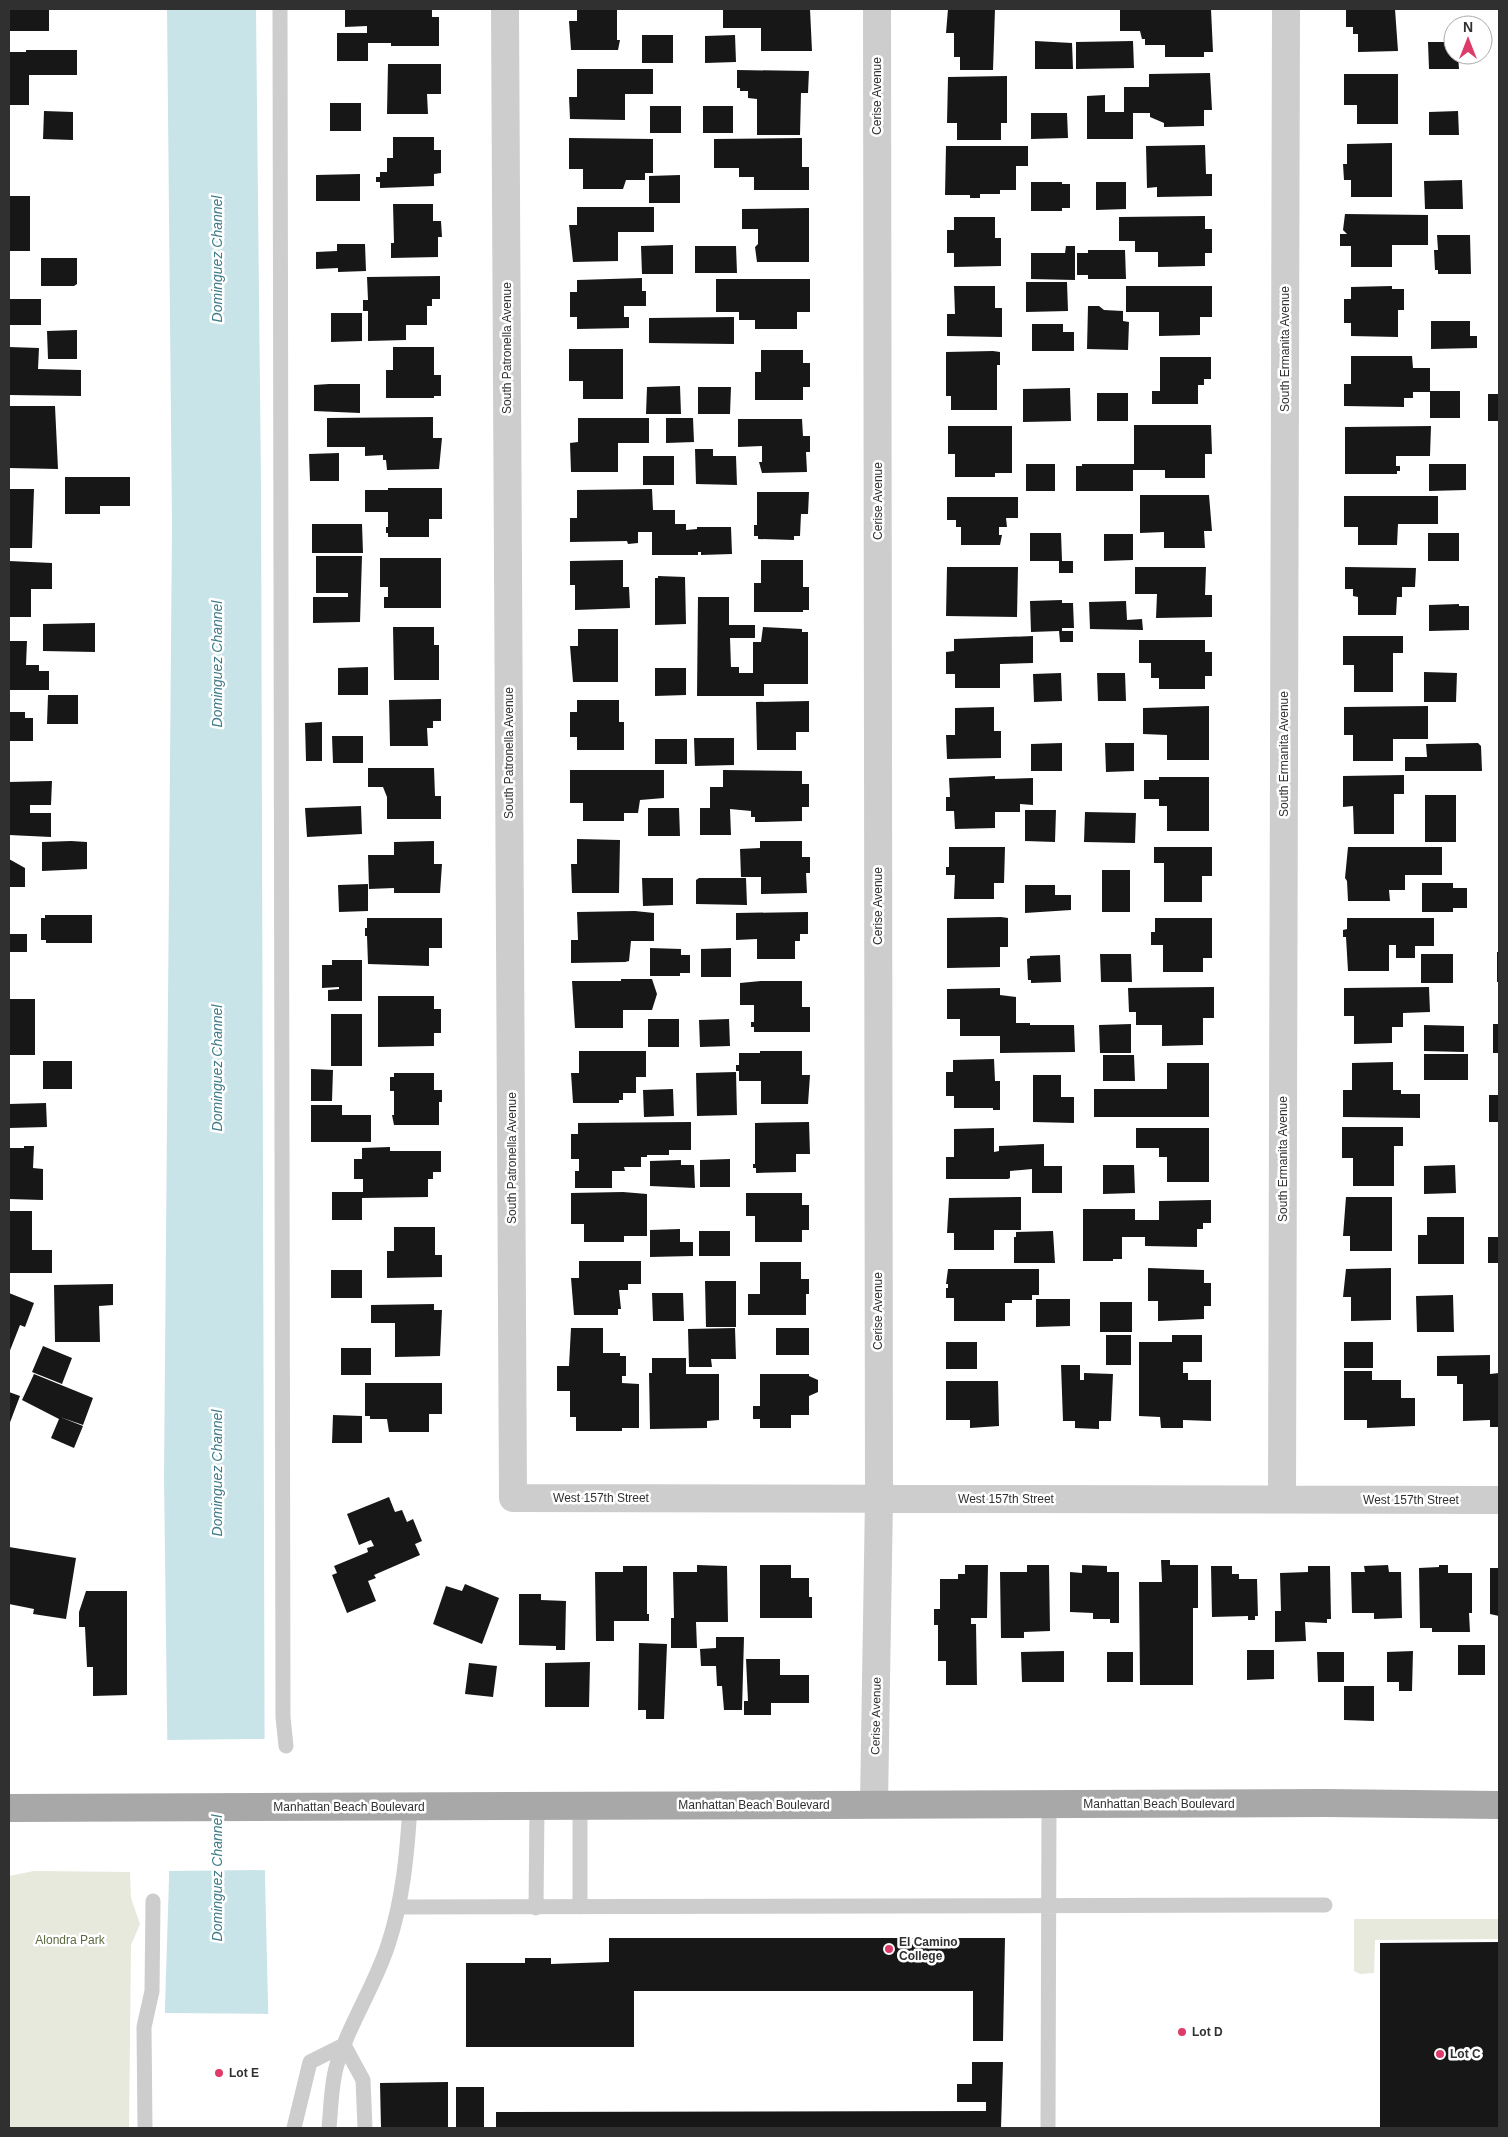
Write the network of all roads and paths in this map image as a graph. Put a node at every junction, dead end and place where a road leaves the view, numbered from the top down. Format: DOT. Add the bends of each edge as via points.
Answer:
graph roads {
  1 [pos="280,9"];
  2 [pos="505,9"];
  3 [pos="877,9"];
  4 [pos="1286,9"];
  5 [pos="514,1498"];
  6 [pos="878,1499"];
  7 [pos="1282,1499"];
  8 [pos="1499,1500"];
  9 [pos="286,1746"];
  10 [pos="874,1804"];
  11 [pos="1049,1804"];
  12 [pos="1499,1805"];
  13 [pos="410,1806"];
  14 [pos="537,1806"];
  15 [pos="580,1806"];
  16 [pos="9,1808"];
  17 [pos="153,1901"];
  18 [pos="1325,1905"];
  19 [pos="1050,1906"];
  20 [pos="398,1907"];
  21 [pos="580,1907"];
  22 [pos="536,1908"];
  23 [pos="344,2045"];
  24 [pos="145,2128"];
  25 [pos="294,2128"];
  26 [pos="329,2128"];
  27 [pos="365,2128"];
  28 [pos="1048,2128"];
  1 -- 9 [label="lane" via="283,1717"];
  2 -- 5 [label="street, South Patronella Avenue"];
  3 -- 6 [label="street, Cerise Avenue"];
  4 -- 7 [label="street, South Ermanita Avenue"];
  5 -- 6 [label="street, West 157th Street"];
  6 -- 7 [label="street, West 157th Street"];
  6 -- 10 [label="street, Cerise Avenue"];
  7 -- 8 [label="street, West 157th Street"];
  10 -- 11 [label="main road, Manhattan Beach Boulevard"];
  10 -- 15 [label="main road, Manhattan Beach Boulevard"];
  11 -- 12 [label="main road, Manhattan Beach Boulevard"];
  11 -- 19 [label="lane"];
  13 -- 14 [label="main road, Manhattan Beach Boulevard"];
  13 -- 16 [label="main road, Manhattan Beach Boulevard"];
  13 -- 20 [label="lane" via="407,1865"];
  14 -- 15 [label="main road, Manhattan Beach Boulevard"];
  14 -- 22 [label="lane"];
  15 -- 21 [label="lane"];
  17 -- 24 [label="lane" via="152,1991 144,2027"];
  18 -- 19 [label="lane"];
  19 -- 21 [label="lane"];
  19 -- 28 [label="lane"];
  20 -- 22 [label="lane"];
  20 -- 23 [label="lane" via="378,1974"];
  21 -- 22 [label="lane"];
  23 -- 25 [label="lane" via="310,2062"];
  23 -- 26 [label="lane" via="336,2069"];
  23 -- 27 [label="lane" via="363,2080"];
}
